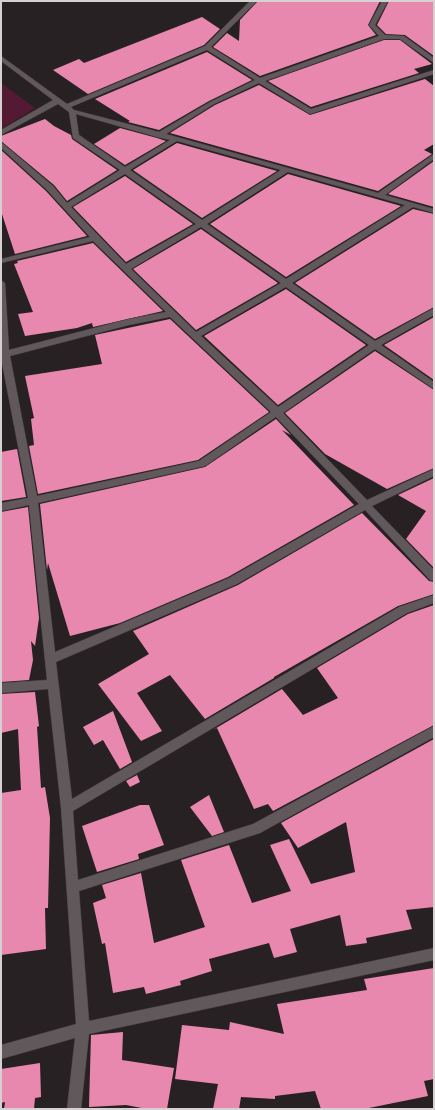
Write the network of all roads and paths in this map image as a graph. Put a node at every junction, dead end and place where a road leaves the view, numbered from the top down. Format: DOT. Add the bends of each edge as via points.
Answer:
graph roads {
  1 [pos="254,1"];
  2 [pos="385,1"];
  3 [pos="383,37"];
  4 [pos="206,47"];
  5 [pos="1,58"];
  6 [pos="434,61"];
  7 [pos="434,72"];
  8 [pos="260,80"];
  9 [pos="57,100"];
  10 [pos="69,109"];
  11 [pos="1,133"];
  12 [pos="160,135"];
  13 [pos="176,139"];
  14 [pos="1,144"];
  15 [pos="434,156"];
  16 [pos="287,169"];
  17 [pos="126,171"];
  18 [pos="378,196"];
  19 [pos="411,205"];
  20 [pos="66,207"];
  21 [pos="434,211"];
  22 [pos="201,224"];
  23 [pos="95,238"];
  24 [pos="1,261"];
  25 [pos="126,268"];
  26 [pos="1,283"];
  27 [pos="286,283"];
  28 [pos="434,311"];
  29 [pos="172,314"];
  30 [pos="197,335"];
  31 [pos="374,345"];
  32 [pos="3,355"];
  33 [pos="434,386"];
  34 [pos="276,411"];
  35 [pos="434,472"];
  36 [pos="33,500"];
  37 [pos="366,505"];
  38 [pos="1,507"];
  39 [pos="434,577"];
  40 [pos="434,599"];
  41 [pos="51,659"];
  42 [pos="54,684"];
  43 [pos="1,688"];
  44 [pos="434,731"];
  45 [pos="68,808"];
  46 [pos="74,887"];
  47 [pos="434,954"];
  48 [pos="83,1029"];
  49 [pos="1,1052"];
  50 [pos="74,1109"];
  1 -- 4 [label="street"];
  2 -- 3 [label="street" via="372,25"];
  3 -- 6 [label="street" via="402,37"];
  3 -- 8 [label="street"];
  4 -- 8 [label="street"];
  4 -- 10 [label="street"];
  5 -- 9 [label="street"];
  7 -- 8 [label="street" via="310,112"];
  8 -- 12 [label="street" via="212,103"];
  9 -- 10 [label="street"];
  9 -- 11 [label="street"];
  10 -- 12 [label="street"];
  10 -- 17 [label="street" via="76,136"];
  12 -- 13 [label="street"];
  13 -- 16 [label="street"];
  13 -- 17 [label="street"];
  14 -- 20 [label="street" via="50,188"];
  15 -- 18 [label="street"];
  16 -- 18 [label="street"];
  16 -- 22 [label="street"];
  17 -- 20 [label="street"];
  17 -- 22 [label="street"];
  18 -- 19 [label="street"];
  19 -- 21 [label="street"];
  19 -- 27 [label="street"];
  20 -- 23 [label="street"];
  22 -- 25 [label="street"];
  22 -- 27 [label="street"];
  23 -- 24 [label="street"];
  23 -- 25 [label="street"];
  25 -- 29 [label="street"];
  26 -- 32 [label="street"];
  27 -- 30 [label="street"];
  27 -- 31 [label="street"];
  28 -- 31 [label="street"];
  29 -- 30 [label="street"];
  29 -- 32 [label="street" via="129,322"];
  30 -- 34 [label="street"];
  31 -- 33 [label="street"];
  31 -- 34 [label="street"];
  32 -- 36 [label="street"];
  34 -- 36 [label="street" via="202,464"];
  34 -- 37 [label="street"];
  35 -- 37 [label="street"];
  36 -- 38 [label="street"];
  36 -- 41 [label="street"];
  37 -- 39 [label="street"];
  37 -- 41 [label="street" via="233,581"];
  40 -- 45 [label="street" via="403,610"];
  41 -- 42 [label="street"];
  42 -- 43 [label="street"];
  42 -- 45 [label="street"];
  44 -- 46 [label="street" via="256,829"];
  45 -- 46 [label="street"];
  46 -- 48 [label="street"];
  47 -- 48 [label="street"];
  48 -- 49 [label="street"];
  48 -- 50 [label="street"];
}
